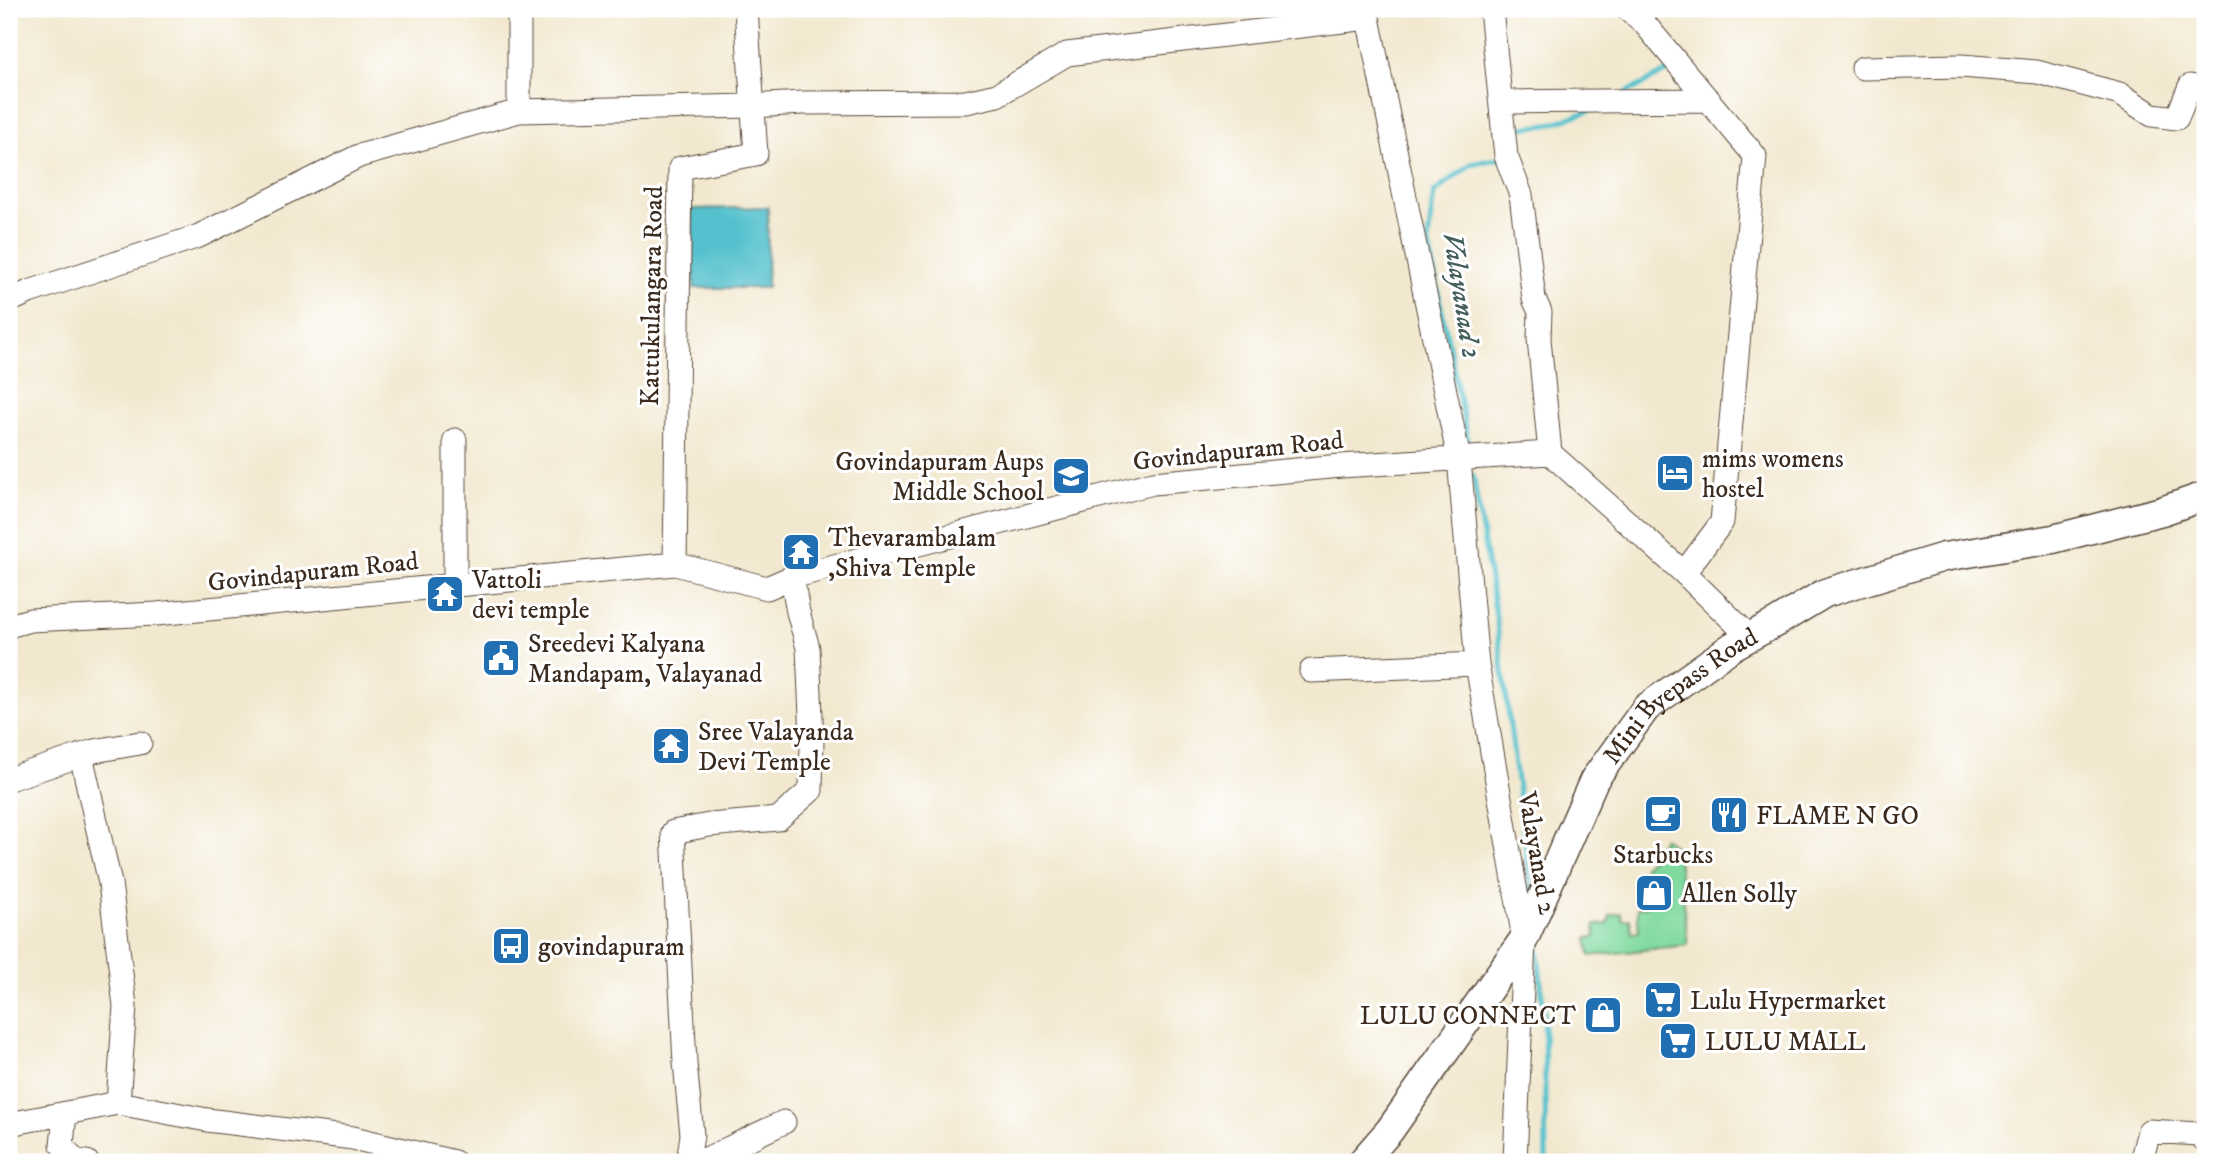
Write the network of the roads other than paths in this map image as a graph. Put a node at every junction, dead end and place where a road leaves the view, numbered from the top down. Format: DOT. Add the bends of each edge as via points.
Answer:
graph roads {
  1 [pos="519,9"];
  2 [pos="746,9"];
  3 [pos="1491,9"];
  4 [pos="1628,9"];
  5 [pos="1863,68"];
  6 [pos="2205,89"];
  7 [pos="1709,100"];
  8 [pos="1501,102"];
  9 [pos="751,106"];
  10 [pos="519,111"];
  11 [pos="9,301"];
  12 [pos="455,440"];
  13 [pos="1550,453"];
  14 [pos="1459,459"];
  15 [pos="2205,496"];
  16 [pos="675,564"];
  17 [pos="1684,573"];
  18 [pos="792,577"];
  19 [pos="455,585"];
  20 [pos="9,626"];
  21 [pos="1750,637"];
  22 [pos="1477,664"];
  23 [pos="1311,671"];
  24 [pos="140,743"];
  25 [pos="81,755"];
  26 [pos="9,779"];
  27 [pos="1524,939"];
  28 [pos="118,1103"];
  29 [pos="65,1113"];
  30 [pos="784,1122"];
  31 [pos="9,1124"];
  32 [pos="2205,1140"];
  33 [pos="87,1162"];
  34 [pos="454,1162"];
  35 [pos="688,1162"];
  36 [pos="700,1162"];
  37 [pos="1362,1162"];
  38 [pos="1515,1162"];
  39 [pos="2141,1162"];
  1 -- 10 [label="street"];
  2 -- 9 [label="street, Kattukulangara Road"];
  3 -- 8 [label="street"];
  4 -- 7 [label="street"];
  5 -- 6 [label="street" via="1961,65 2036,72 2120,94 2151,116 2177,118 2190,86"];
  7 -- 8 [label="street"];
  7 -- 17 [label="street" via="1755,156 1722,522"];
  8 -- 13 [label="street" via="1506,156 1521,195 1534,299 1541,312 1539,339"];
  9 -- 10 [label="street"];
  9 -- 14 [label="street, Valayanad 2" via="966,102 997,95 1067,54 1368,18"];
  9 -- 16 [label="street, Kattukulangara Road" via="756,154 680,168"];
  10 -- 11 [label="street" via="359,156 199,236"];
  12 -- 19 [label="street"];
  13 -- 14 [label="street, Govindapuram Road"];
  13 -- 17 [label="street"];
  14 -- 18 [label="street, Govindapuram Road" via="1153,483"];
  14 -- 22 [label="street, Valayanad 2"];
  15 -- 21 [label="main road, Mini Byepass Road" via="2053,539 1944,557 1825,593"];
  16 -- 18 [label="street, Govindapuram Road" via="767,588"];
  16 -- 19 [label="street, Govindapuram Road"];
  17 -- 21 [label="street"];
  18 -- 35 [label="street" via="808,648 811,790 778,819 673,832 692,1135"];
  19 -- 20 [label="street, Govindapuram Road" via="156,614 30,620"];
  21 -- 27 [label="main road, Mini Byepass Road" via="1646,708 1594,780"];
  22 -- 23 [label="street"];
  22 -- 27 [label="street, Valayanad 2"];
  24 -- 25 [label="street"];
  25 -- 26 [label="street"];
  25 -- 28 [label="street" via="110,883 125,1006"];
  27 -- 37 [label="main road, Mini Byepass Road" via="1390,1130"];
  27 -- 38 [label="street, Valayanad 2"];
  28 -- 29 [label="street"];
  28 -- 34 [label="street" via="207,1120 353,1138"];
  29 -- 31 [label="street"];
  29 -- 33 [label="street" via="62,1145 74,1160"];
  30 -- 36 [label="street"];
  32 -- 39 [label="street" via="2198,1134 2149,1131"];
}
